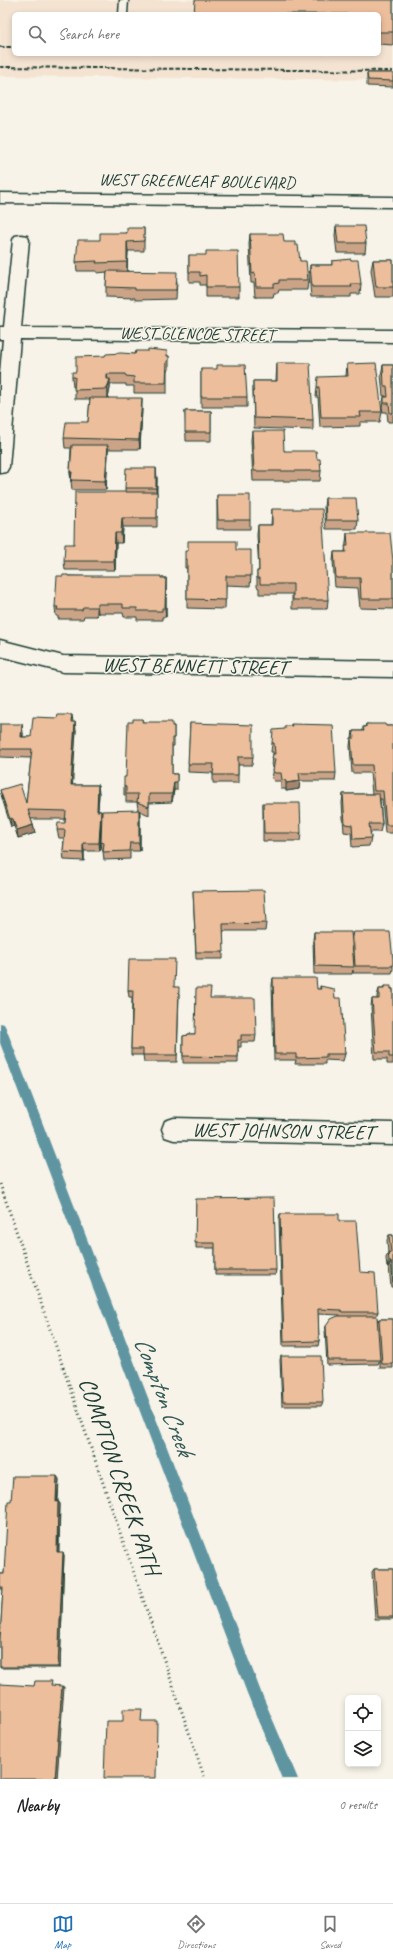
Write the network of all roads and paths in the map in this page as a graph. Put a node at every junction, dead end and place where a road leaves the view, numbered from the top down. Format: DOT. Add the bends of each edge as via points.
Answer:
graph roads {
  1 [pos="124,0"];
  2 [pos="123,12"];
  3 [pos="0,198"];
  4 [pos="393,202"];
  5 [pos="20,240"];
  6 [pos="7,333"];
  7 [pos="393,336"];
  8 [pos="0,467"];
  9 [pos="0,648"];
  10 [pos="393,669"];
  11 [pos="174,1129"];
  12 [pos="393,1134"];
  13 [pos="0,1184"];
  14 [pos="205,1779"];
  1 -- 2 [label="lane"];
  3 -- 4 [label="street, WEST GREENLEAF BOULEVARD"];
  5 -- 6 [label="street"];
  6 -- 7 [label="street, WEST GLENCOE STREET"];
  6 -- 8 [label="street"];
  9 -- 10 [label="street, WEST BENNETT STREET" via="63,664"];
  11 -- 12 [label="street, WEST JOHNSON STREET"];
  13 -- 14 [label="path, COMPTON CREEK PATH"];
}
